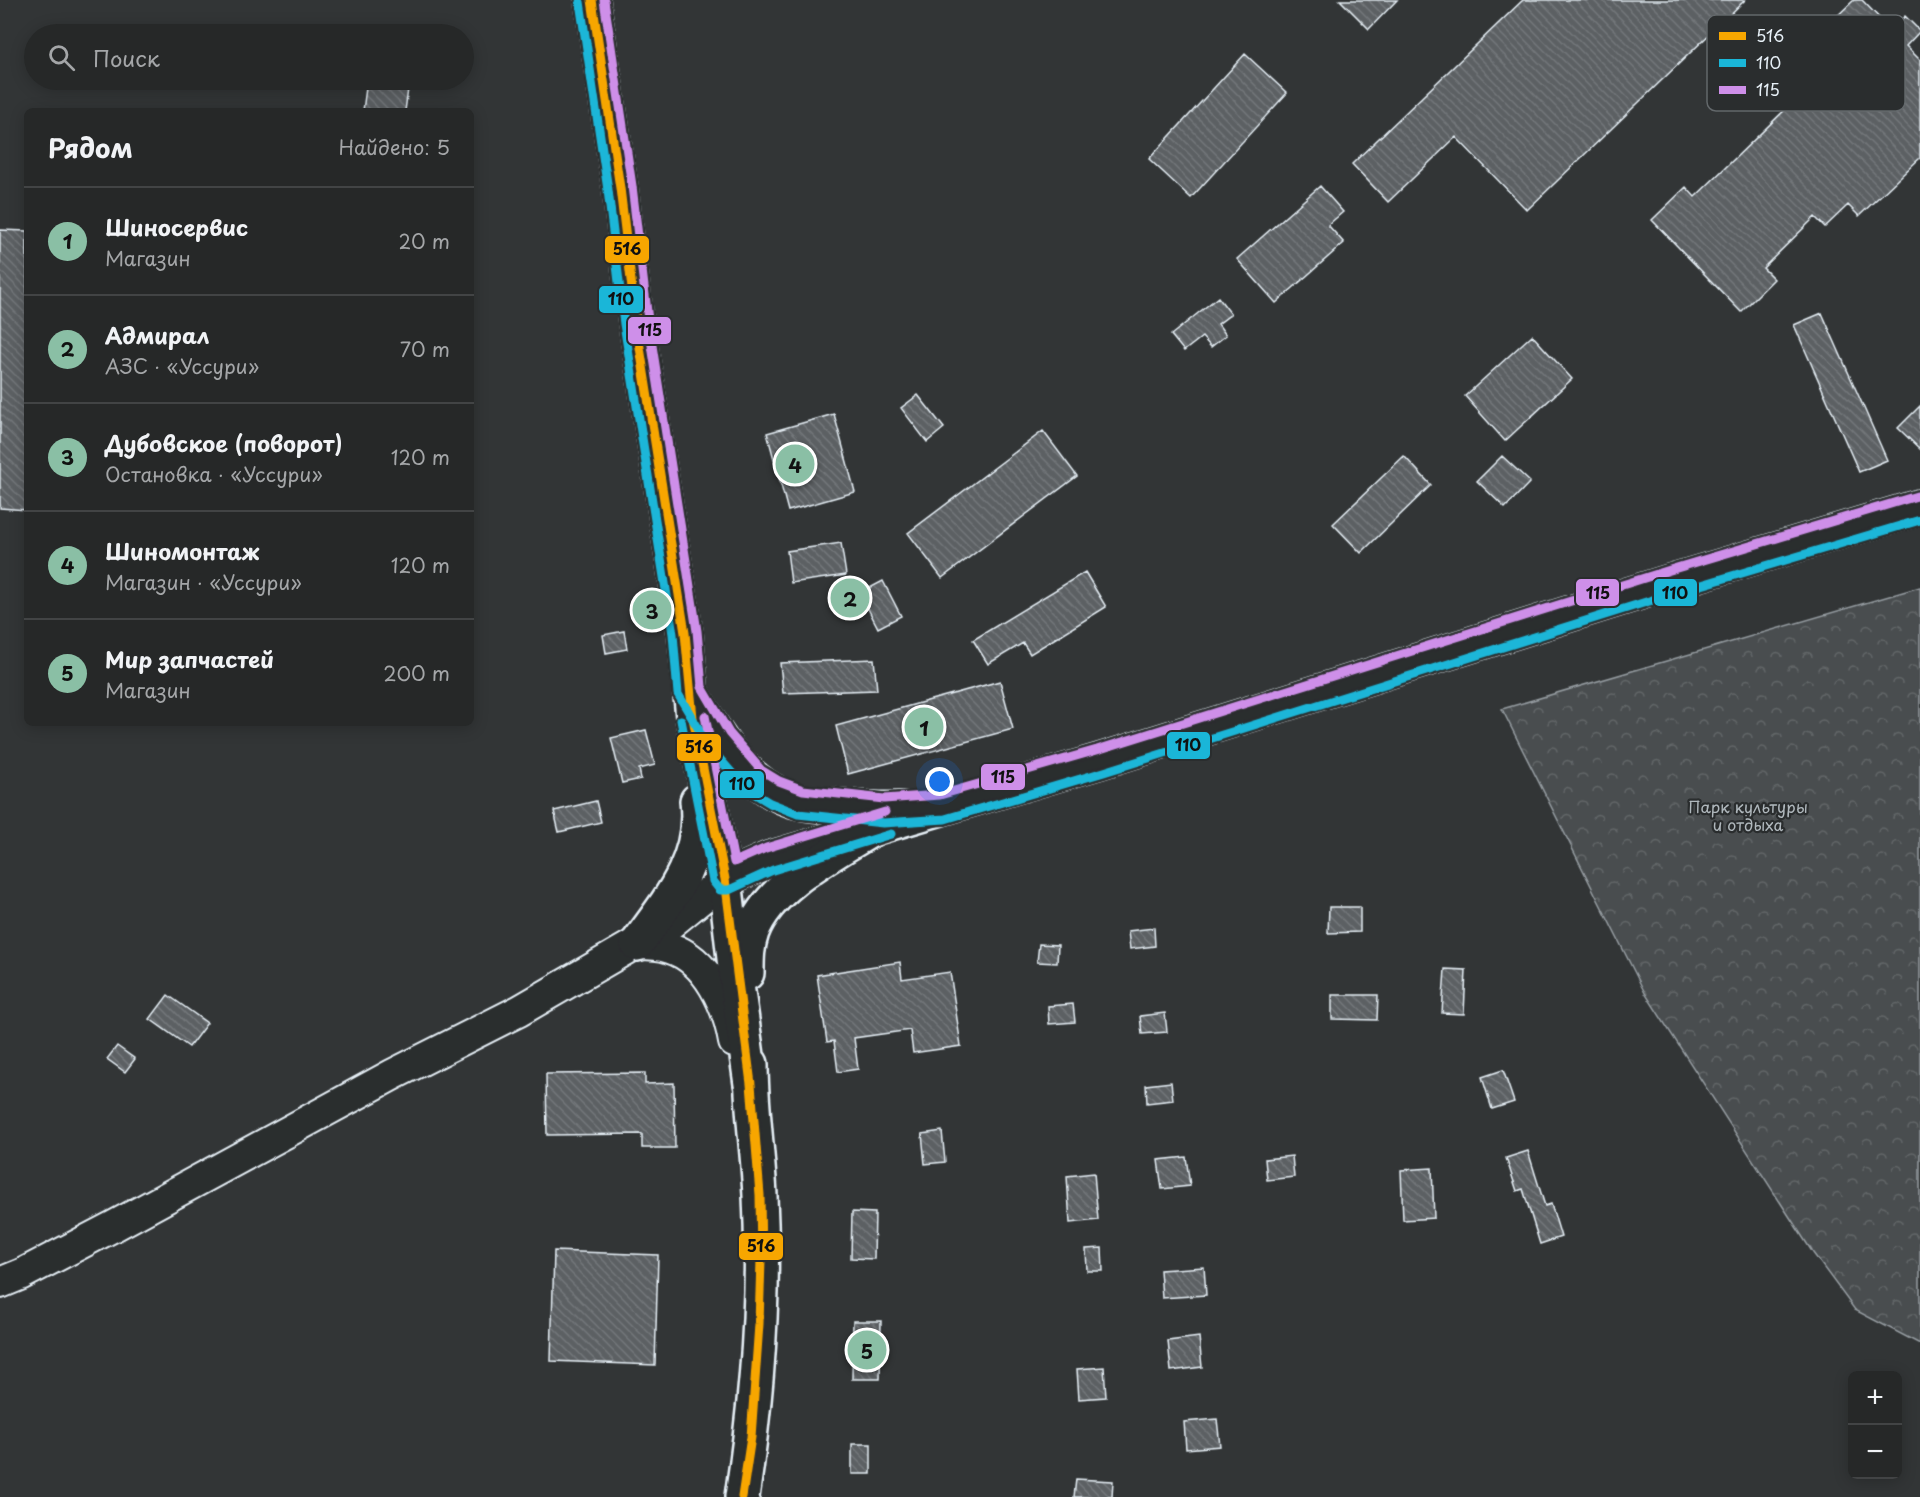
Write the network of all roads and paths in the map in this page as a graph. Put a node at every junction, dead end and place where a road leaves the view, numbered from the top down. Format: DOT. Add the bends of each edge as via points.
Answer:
graph roads {
  1 [pos="592,0"];
  2 [pos="1920,507"];
  3 [pos="692,705"];
  4 [pos="942,807"];
  5 [pos="877,826"];
  6 [pos="725,879"];
  7 [pos="637,944"];
  8 [pos="751,1084"];
  9 [pos="753,1119"];
  10 [pos="0,1283"];
  11 [pos="742,1497"];
  1 -- 3 [label="main road" via="636,322 685,633"];
  2 -- 4 [label="main road"];
  3 -- 4 [label="main road" via="753,779 774,792 800,802 884,811"];
  3 -- 6 [label="main road"];
  3 -- 7 [label="main road" via="699,813 696,843 690,864"];
  4 -- 5 [label="main road"];
  5 -- 6 [label="main road" via="769,859"];
  5 -- 8 [label="main road" via="802,874 775,898 753,930 747,973"];
  6 -- 7 [label="street"];
  6 -- 8 [label="main road"];
  7 -- 9 [label="street" via="670,948 688,957 705,973 732,1029"];
  7 -- 10 [label="street" via="519,1011"];
  8 -- 9 [label="main road"];
  9 -- 11 [label="main road" via="760,1196 759,1324 751,1437"];
}
